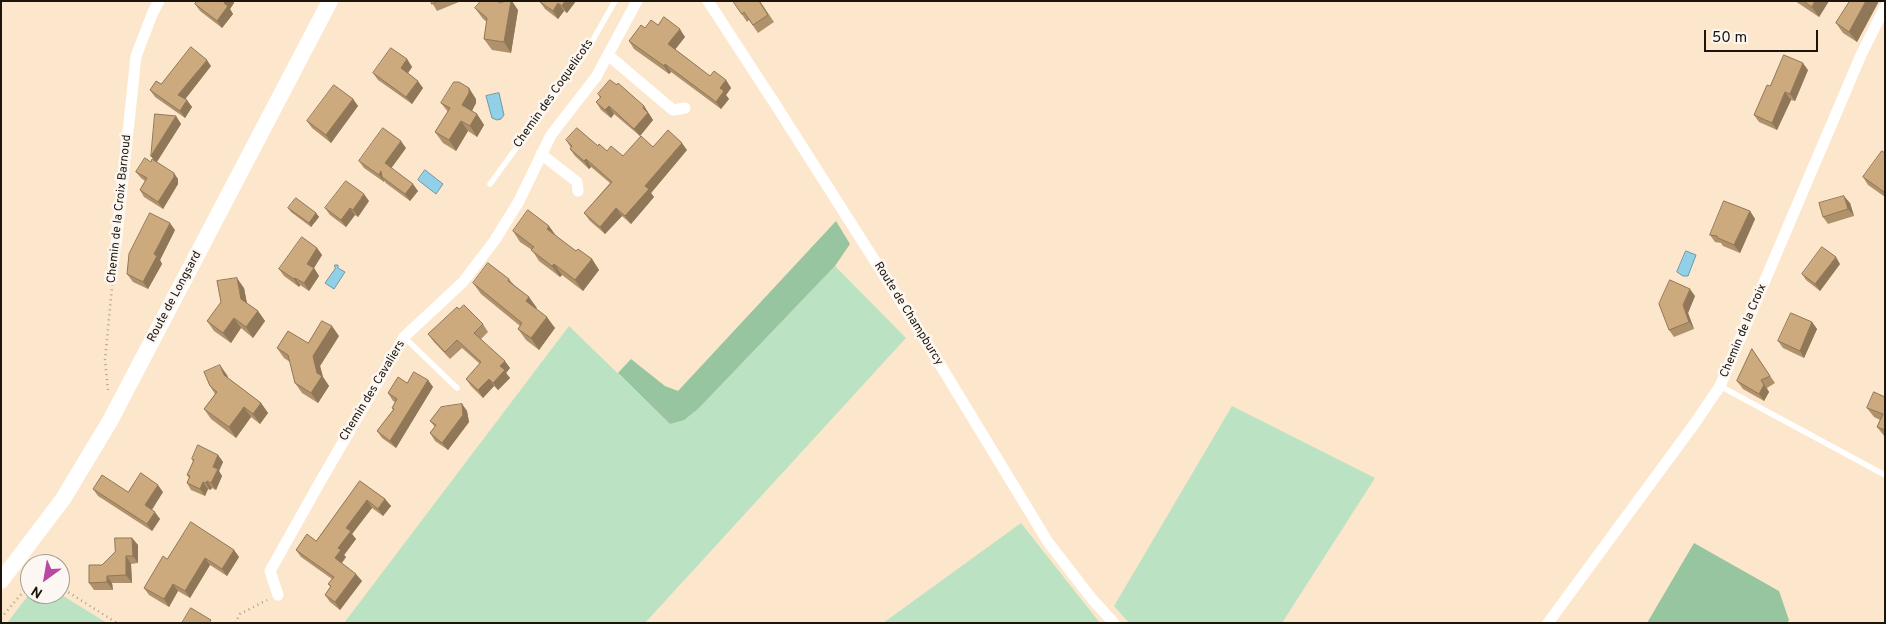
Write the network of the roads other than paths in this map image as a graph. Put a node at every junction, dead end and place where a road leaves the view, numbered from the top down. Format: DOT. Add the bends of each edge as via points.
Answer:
graph roads {
  1 [pos="159,1"];
  2 [pos="330,1"];
  3 [pos="615,1"];
  4 [pos="637,1"];
  5 [pos="708,1"];
  6 [pos="1885,7"];
  7 [pos="608,54"];
  8 [pos="685,108"];
  9 [pos="541,154"];
  10 [pos="490,184"];
  11 [pos="578,191"];
  12 [pos="116,245"];
  13 [pos="404,337"];
  14 [pos="1720,386"];
  15 [pos="458,388"];
  16 [pos="1885,475"];
  17 [pos="1,581"];
  18 [pos="278,594"];
  19 [pos="1114,623"];
  20 [pos="1548,623"];
  1 -- 12 [label="street, Chemin de la Croix Barnoud" via="136,56"];
  2 -- 17 [label="main road, Route de Longsard" via="110,422 63,499"];
  3 -- 10 [label="lane, Chemin des Coquelicots" via="585,54"];
  4 -- 7 [label="street, Chemin des Cavaliers"];
  5 -- 19 [label="street, Route de Champburcy" via="922,335 1048,542"];
  6 -- 14 [label="street, Chemin de la Croix" via="1860,55"];
  7 -- 8 [label="street" via="673,110"];
  7 -- 9 [label="street, Chemin des Cavaliers" via="596,77 551,135"];
  9 -- 11 [label="street" via="577,182"];
  9 -- 13 [label="street, Chemin des Cavaliers" via="519,201 495,240 463,282"];
  13 -- 15 [label="lane"];
  13 -- 18 [label="street, Chemin des Cavaliers" via="270,571"];
  14 -- 16 [label="lane"];
  14 -- 20 [label="street, Chemin de la Croix"];
}
